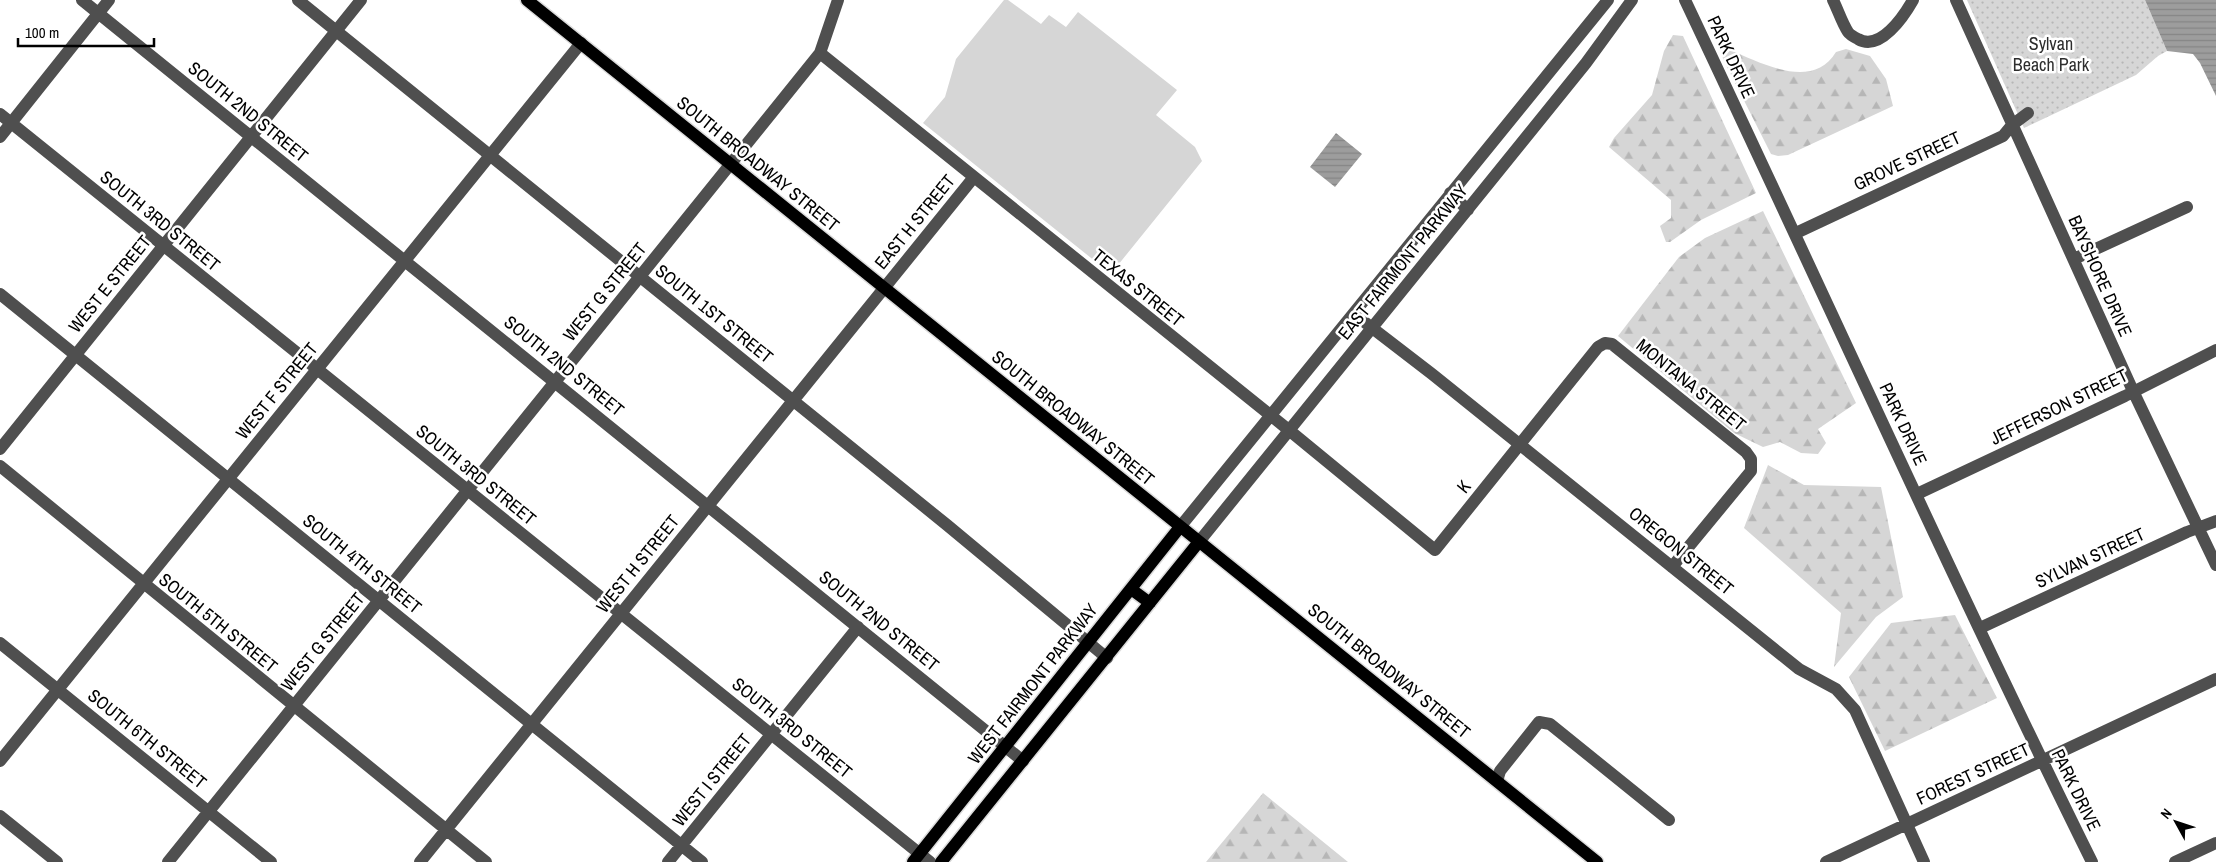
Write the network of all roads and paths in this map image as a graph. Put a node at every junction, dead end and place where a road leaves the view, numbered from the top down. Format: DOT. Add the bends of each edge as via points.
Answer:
graph roads {
  1 [pos="82,0"];
  2 [pos="109,0"];
  3 [pos="298,0"];
  4 [pos="361,0"];
  5 [pos="527,0"];
  6 [pos="838,0"];
  7 [pos="1608,0"];
  8 [pos="1632,0"];
  9 [pos="1684,0"];
  10 [pos="1833,0"];
  11 [pos="1913,0"];
  12 [pos="1956,0"];
  13 [pos="98,13"];
  14 [pos="336,30"];
  15 [pos="581,43"];
  16 [pos="820,52"];
  17 [pos="2028,113"];
  18 [pos="0,114"];
  19 [pos="11,123"];
  20 [pos="2012,125"];
  21 [pos="0,137"];
  22 [pos="251,137"];
  23 [pos="490,155"];
  24 [pos="731,164"];
  25 [pos="974,177"];
  26 [pos="1450,193"];
  27 [pos="2187,207"];
  28 [pos="1468,210"];
  29 [pos="1796,233"];
  30 [pos="163,246"];
  31 [pos="2074,259"];
  32 [pos="405,261"];
  33 [pos="640,277"];
  34 [pos="884,289"];
  35 [pos="0,294"];
  36 [pos="1354,314"];
  37 [pos="1373,328"];
  38 [pos="1605,343"];
  39 [pos="2216,350"];
  40 [pos="75,355"];
  41 [pos="317,369"];
  42 [pos="555,382"];
  43 [pos="2133,391"];
  44 [pos="793,400"];
  45 [pos="1270,417"];
  46 [pos="1290,431"];
  47 [pos="1520,444"];
  48 [pos="0,449"];
  49 [pos="0,466"];
  50 [pos="228,480"];
  51 [pos="467,491"];
  52 [pos="1917,494"];
  53 [pos="708,504"];
  54 [pos="2216,521"];
  55 [pos="1180,527"];
  56 [pos="2198,528"];
  57 [pos="1198,543"];
  58 [pos="1434,550"];
  59 [pos="2216,565"];
  60 [pos="1672,567"];
  61 [pos="143,584"];
  62 [pos="1131,589"];
  63 [pos="379,600"];
  64 [pos="1150,603"];
  65 [pos="621,614"];
  66 [pos="858,627"];
  67 [pos="1980,628"];
  68 [pos="1090,642"];
  69 [pos="0,643"];
  70 [pos="1107,658"];
  71 [pos="2216,679"];
  72 [pos="58,690"];
  73 [pos="294,707"];
  74 [pos="533,723"];
  75 [pos="771,734"];
  76 [pos="1007,746"];
  77 [pos="1024,760"];
  78 [pos="0,761"];
  79 [pos="2041,761"];
  80 [pos="1497,781"];
  81 [pos="208,812"];
  82 [pos="0,816"];
  83 [pos="1669,820"];
  84 [pos="1907,824"];
  85 [pos="446,830"];
  86 [pos="2216,843"];
  87 [pos="682,845"];
  88 [pos="916,858"];
  89 [pos="57,862"];
  90 [pos="168,862"];
  91 [pos="271,862"];
  92 [pos="420,862"];
  93 [pos="486,862"];
  94 [pos="668,862"];
  95 [pos="702,862"];
  96 [pos="930,862"];
  97 [pos="942,862"];
  98 [pos="1597,862"];
  99 [pos="1826,862"];
  100 [pos="1924,862"];
  101 [pos="2092,862"];
  102 [pos="2176,862"];
  1 -- 13 [label="street, SOUTH 2ND STREET"];
  2 -- 13 [label="street"];
  3 -- 14 [label="street, SOUTH 1ST STREET"];
  4 -- 14 [label="street, WEST E STREET"];
  5 -- 15 [label="main road, SOUTH BROADWAY STREET"];
  6 -- 16 [label="street, WEST G STREET"];
  7 -- 26 [label="street, EAST FAIRMONT PARKWAY"];
  8 -- 28 [label="street, EAST FAIRMONT PARKWAY" via="1586,63"];
  9 -- 29 [label="street, PARK DRIVE"];
  10 -- 11 [label="street" via="1849,34 1862,41 1876,40 1893,28"];
  12 -- 20 [label="street, BAYSHORE DRIVE"];
  13 -- 19 [label="street"];
  13 -- 22 [label="street, SOUTH 2ND STREET"];
  14 -- 22 [label="street, WEST E STREET"];
  14 -- 23 [label="street, SOUTH 1ST STREET"];
  15 -- 23 [label="street, WEST F STREET"];
  15 -- 24 [label="main road, SOUTH BROADWAY STREET"];
  16 -- 24 [label="street, WEST G STREET"];
  16 -- 25 [label="street, TEXAS STREET"];
  17 -- 20 [label="street, GROVE STREET"];
  18 -- 19 [label="street, SOUTH 3RD STREET"];
  19 -- 21 [label="street"];
  19 -- 30 [label="street, SOUTH 3RD STREET"];
  20 -- 29 [label="street, GROVE STREET" via="2003,136"];
  20 -- 31 [label="street, BAYSHORE DRIVE"];
  22 -- 30 [label="street, WEST E STREET"];
  22 -- 32 [label="street, SOUTH 2ND STREET"];
  23 -- 32 [label="street, WEST F STREET"];
  23 -- 33 [label="street, SOUTH 1ST STREET"];
  24 -- 33 [label="street, WEST G STREET"];
  24 -- 34 [label="main road, SOUTH BROADWAY STREET"];
  25 -- 34 [label="street, EAST H STREET"];
  25 -- 45 [label="street, TEXAS STREET"];
  26 -- 28 [label="street"];
  26 -- 36 [label="street, EAST FAIRMONT PARKWAY"];
  27 -- 31 [label="street"];
  28 -- 37 [label="street, EAST FAIRMONT PARKWAY"];
  29 -- 52 [label="street, PARK DRIVE"];
  30 -- 40 [label="street, WEST E STREET"];
  30 -- 41 [label="street, SOUTH 3RD STREET"];
  31 -- 43 [label="street, BAYSHORE DRIVE"];
  32 -- 41 [label="street, WEST F STREET"];
  32 -- 42 [label="street, SOUTH 2ND STREET"];
  33 -- 42 [label="street, WEST G STREET"];
  33 -- 44 [label="street, SOUTH 1ST STREET"];
  34 -- 44 [label="street, WEST H STREET"];
  34 -- 55 [label="main road, SOUTH BROADWAY STREET"];
  35 -- 40 [label="street, SOUTH 4TH STREET"];
  36 -- 37 [label="street, OREGON STREET"];
  36 -- 45 [label="street, EAST FAIRMONT PARKWAY"];
  37 -- 46 [label="street, EAST FAIRMONT PARKWAY"];
  37 -- 47 [label="street, OREGON STREET"];
  38 -- 47 [label="street, K" via="1598,347"];
  38 -- 60 [label="street, MONTANA STREET" via="1612,344 1751,459 1751,471"];
  39 -- 43 [label="street, JEFFERSON STREET"];
  40 -- 48 [label="street, WEST E STREET"];
  40 -- 50 [label="street, SOUTH 4TH STREET"];
  41 -- 50 [label="street, WEST F STREET"];
  41 -- 51 [label="street, SOUTH 3RD STREET"];
  42 -- 51 [label="street, WEST G STREET"];
  42 -- 53 [label="street, SOUTH 2ND STREET"];
  43 -- 52 [label="street, JEFFERSON STREET"];
  43 -- 56 [label="street, BAYSHORE DRIVE"];
  44 -- 53 [label="street, WEST H STREET"];
  44 -- 68 [label="street, SOUTH 1ST STREET"];
  45 -- 46 [label="street, TEXAS STREET"];
  45 -- 55 [label="street, EAST FAIRMONT PARKWAY"];
  46 -- 57 [label="street, EAST FAIRMONT PARKWAY"];
  46 -- 58 [label="street, TEXAS STREET"];
  47 -- 58 [label="street, K"];
  47 -- 60 [label="street, OREGON STREET"];
  49 -- 61 [label="street, SOUTH 5TH STREET"];
  50 -- 61 [label="street, WEST F STREET"];
  50 -- 63 [label="street, SOUTH 4TH STREET"];
  51 -- 63 [label="street, WEST G STREET"];
  51 -- 65 [label="street, SOUTH 3RD STREET"];
  52 -- 67 [label="street, PARK DRIVE"];
  53 -- 65 [label="street, WEST H STREET"];
  53 -- 66 [label="street, SOUTH 2ND STREET"];
  54 -- 56 [label="street, SYLVAN STREET"];
  55 -- 57 [label="main road, SOUTH BROADWAY STREET"];
  55 -- 62 [label="main road, WEST FAIRMONT PARKWAY"];
  56 -- 59 [label="street, BAYSHORE DRIVE"];
  56 -- 67 [label="street, SYLVAN STREET"];
  57 -- 64 [label="main road"];
  57 -- 80 [label="main road, SOUTH BROADWAY STREET"];
  60 -- 84 [label="street, OREGON STREET" via="1799,669 1836,689 1855,710"];
  61 -- 72 [label="street, WEST F STREET"];
  61 -- 73 [label="street, SOUTH 5TH STREET"];
  62 -- 64 [label="main road"];
  62 -- 68 [label="main road, WEST FAIRMONT PARKWAY"];
  63 -- 73 [label="street, WEST G STREET"];
  63 -- 74 [label="street, SOUTH 4TH STREET"];
  64 -- 70 [label="main road"];
  65 -- 74 [label="street, WEST H STREET"];
  65 -- 75 [label="street, SOUTH 3RD STREET"];
  66 -- 75 [label="street, WEST I STREET"];
  66 -- 76 [label="street, SOUTH 2ND STREET"];
  67 -- 79 [label="street, PARK DRIVE"];
  68 -- 70 [label="street, SOUTH 1ST STREET"];
  68 -- 76 [label="main road, WEST FAIRMONT PARKWAY"];
  69 -- 72 [label="street, SOUTH 6TH STREET"];
  70 -- 77 [label="main road"];
  71 -- 79 [label="street, FOREST STREET"];
  72 -- 78 [label="street, WEST F STREET"];
  72 -- 81 [label="street, SOUTH 6TH STREET"];
  73 -- 81 [label="street, WEST G STREET"];
  73 -- 85 [label="street, SOUTH 5TH STREET"];
  74 -- 85 [label="street, WEST H STREET"];
  74 -- 87 [label="street, SOUTH 4TH STREET"];
  75 -- 87 [label="street, WEST I STREET"];
  75 -- 88 [label="street, SOUTH 3RD STREET"];
  76 -- 77 [label="street, SOUTH 2ND STREET"];
  76 -- 88 [label="main road, WEST FAIRMONT PARKWAY"];
  77 -- 97 [label="main road"];
  79 -- 84 [label="street, FOREST STREET"];
  79 -- 101 [label="street, PARK DRIVE"];
  80 -- 83 [label="street" via="1500,771 1539,722 1550,724"];
  80 -- 98 [label="main road, SOUTH BROADWAY STREET"];
  81 -- 90 [label="street, WEST G STREET"];
  81 -- 91 [label="street, SOUTH 6TH STREET"];
  82 -- 89 [label="street"];
  84 -- 99 [label="street, FOREST STREET"];
  84 -- 100 [label="street, OREGON STREET"];
  85 -- 92 [label="street, WEST H STREET"];
  85 -- 93 [label="street, SOUTH 5TH STREET"];
  86 -- 102 [label="street"];
  87 -- 94 [label="street, WEST I STREET"];
  87 -- 95 [label="street, SOUTH 4TH STREET"];
  88 -- 96 [label="street, SOUTH 3RD STREET"];
}
